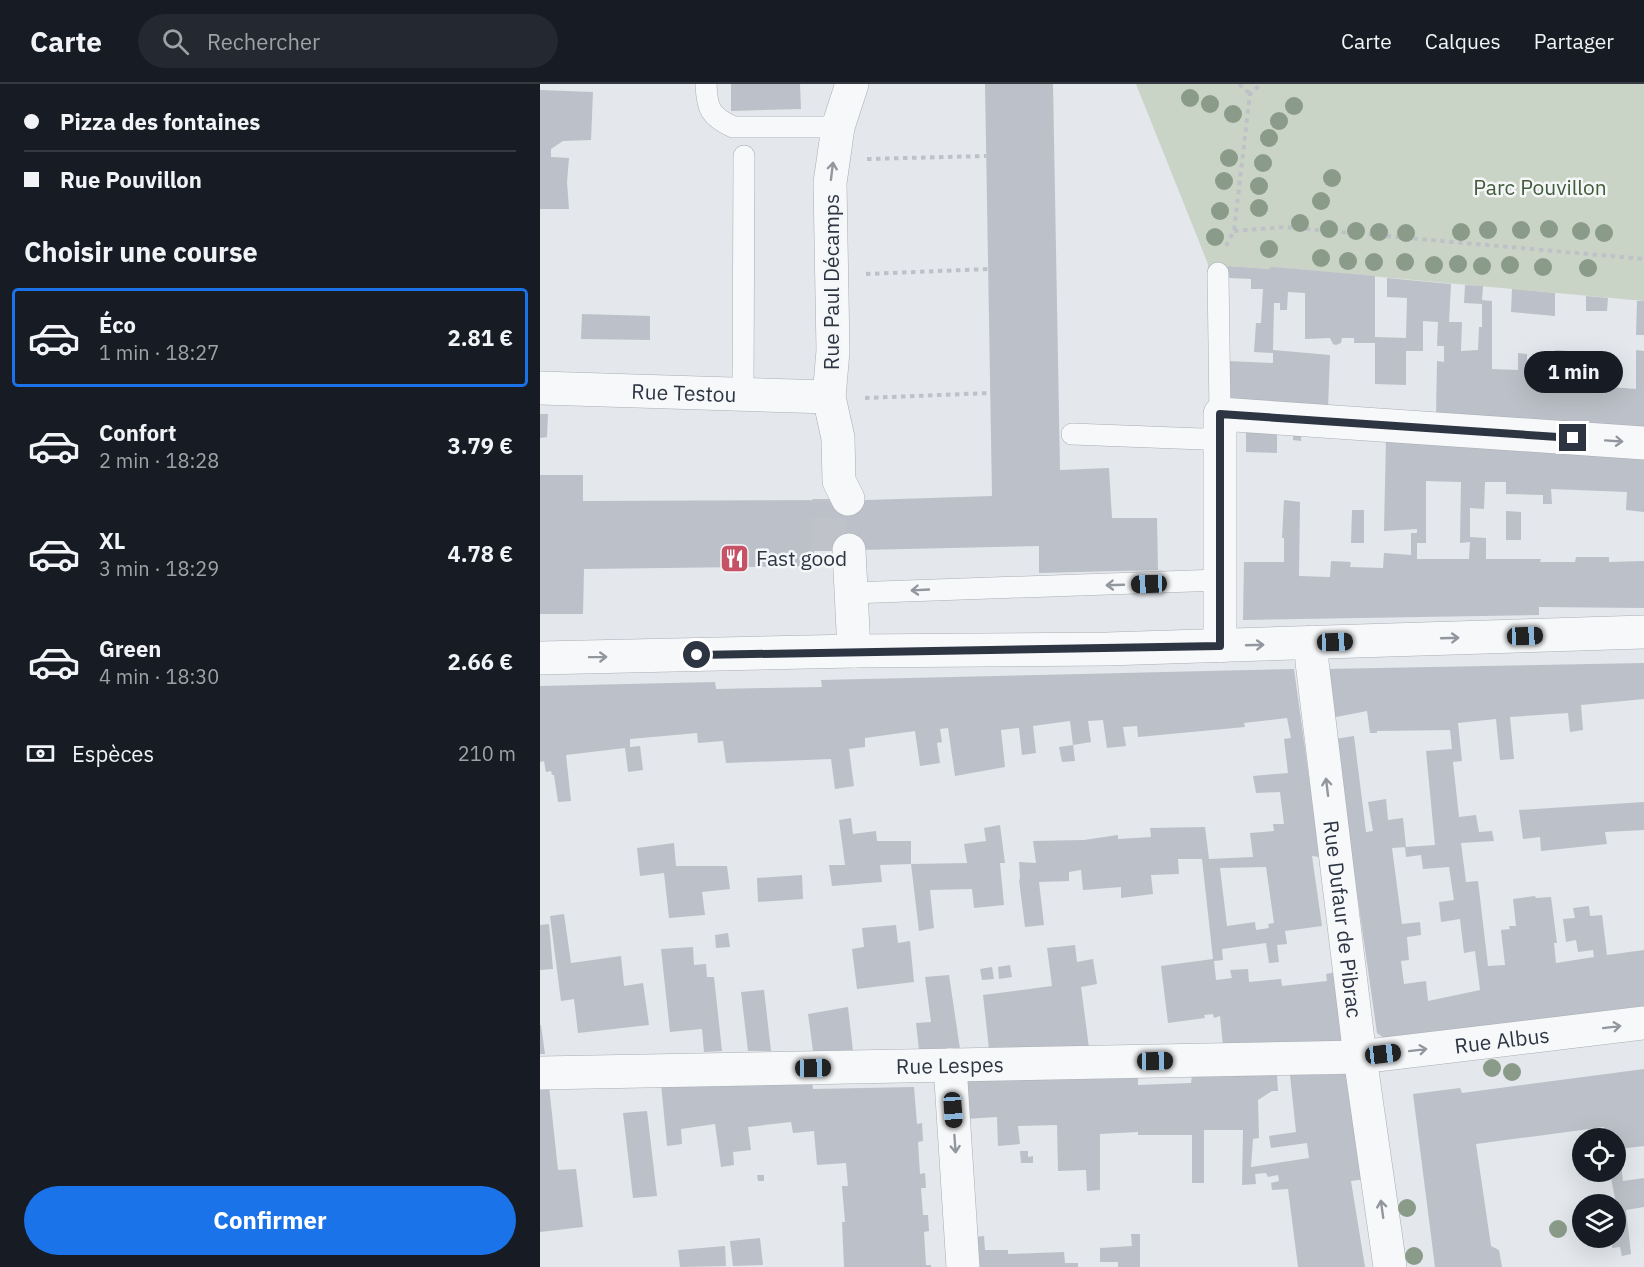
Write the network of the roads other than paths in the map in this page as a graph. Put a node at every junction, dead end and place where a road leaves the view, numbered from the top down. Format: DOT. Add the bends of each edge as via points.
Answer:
graph roads {
  1 [pos="706,84"];
  2 [pos="852,84"];
  3 [pos="838,127"];
  4 [pos="744,156"];
  5 [pos="1218,273"];
  6 [pos="540,388"];
  7 [pos="743,394"];
  8 [pos="845,398"];
  9 [pos="1220,425"];
  10 [pos="1072,435"];
  11 [pos="1644,443"];
  12 [pos="839,493"];
  13 [pos="1220,580"];
  14 [pos="851,593"];
  15 [pos="1644,632"];
  16 [pos="1312,642"];
  17 [pos="1220,646"];
  18 [pos="842,652"];
  19 [pos="540,658"];
  20 [pos="1644,1023"];
  21 [pos="1360,1057"];
  22 [pos="950,1065"];
  23 [pos="540,1073"];
  24 [pos="963,1267"];
  25 [pos="1390,1267"];
  1 -- 3 [label="lane" via="707,104 719,120 733,127"];
  2 -- 3 [label="street, Rue Paul Décamps"];
  8 -- 3 [label="street, Rue Paul Décamps, one-way" via="833,351 830,183"];
  4 -- 7 [label="lane"];
  5 -- 9 [label="lane"];
  6 -- 7 [label="street, Rue Testou"];
  7 -- 8 [label="street, Rue Testou"];
  8 -- 12 [label="street, Rue Paul Décamps" via="838,438"];
  9 -- 10 [label="lane" via="1202,439"];
  9 -- 11 [label="street, one-way"];
  9 -- 13 [label="street"];
  13 -- 14 [label="lane, one-way"];
  13 -- 17 [label="street"];
  14 -- 18 [label="street"];
  14 -- 18 [label="street" via="839,550"];
  16 -- 15 [label="street, one-way"];
  17 -- 16 [label="street, one-way"];
  21 -- 16 [label="street, Rue Dufaur de Pibrac, one-way"];
  17 -- 18 [label="street"];
  19 -- 18 [label="street, one-way"];
  21 -- 20 [label="street, Rue Albus, one-way"];
  21 -- 22 [label="street, Rue Lespes"];
  25 -- 21 [label="street, Rue Dufaur de Pibrac, one-way"];
  22 -- 23 [label="street, Rue Lespes"];
  22 -- 24 [label="street, one-way"];
}
